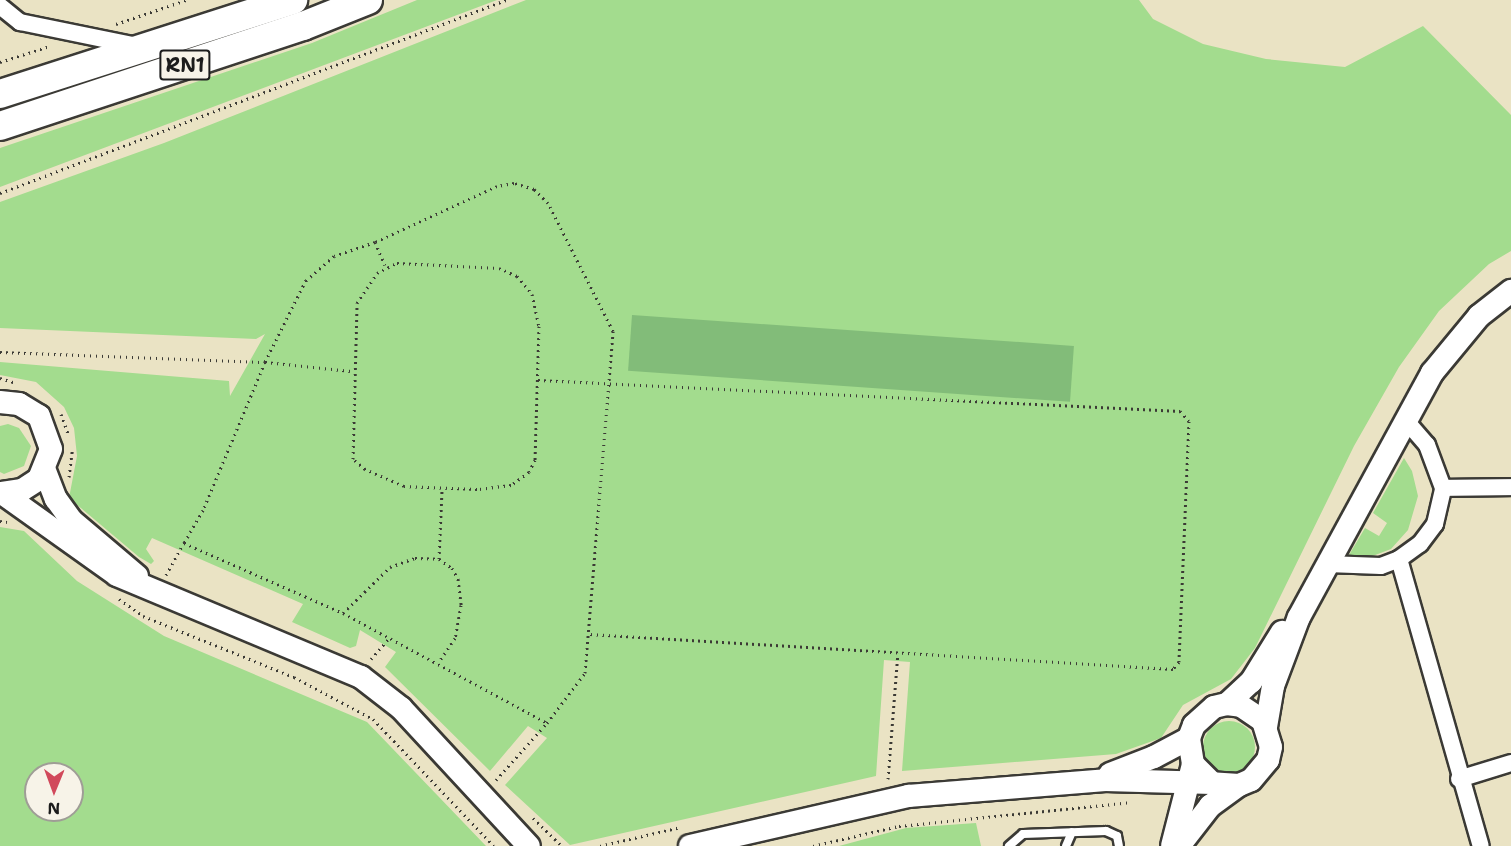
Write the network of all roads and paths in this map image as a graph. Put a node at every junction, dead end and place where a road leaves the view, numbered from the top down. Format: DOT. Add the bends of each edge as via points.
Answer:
graph roads {
  1 [pos="186,0"];
  2 [pos="293,0"];
  3 [pos="368,0"];
  4 [pos="506,0"];
  5 [pos="0,6"];
  6 [pos="113,25"];
  7 [pos="145,48"];
  8 [pos="0,94"];
  9 [pos="0,126"];
  10 [pos="0,194"];
  11 [pos="375,242"];
  12 [pos="386,266"];
  13 [pos="1511,291"];
  14 [pos="0,352"];
  15 [pos="265,362"];
  16 [pos="352,372"];
  17 [pos="0,378"];
  18 [pos="538,380"];
  19 [pos="609,380"];
  20 [pos="21,384"];
  21 [pos="0,402"];
  22 [pos="58,408"];
  23 [pos="1407,422"];
  24 [pos="70,438"];
  25 [pos="71,444"];
  26 [pos="45,471"];
  27 [pos="68,481"];
  28 [pos="1511,487"];
  29 [pos="1443,488"];
  30 [pos="442,489"];
  31 [pos="1,493"];
  32 [pos="0,521"];
  33 [pos="9,522"];
  34 [pos="184,543"];
  35 [pos="1399,559"];
  36 [pos="439,560"];
  37 [pos="1327,564"];
  38 [pos="165,576"];
  39 [pos="150,577"];
  40 [pos="175,581"];
  41 [pos="111,593"];
  42 [pos="343,613"];
  43 [pos="1299,617"];
  44 [pos="590,634"];
  45 [pos="389,638"];
  46 [pos="898,653"];
  47 [pos="368,663"];
  48 [pos="438,663"];
  49 [pos="1227,704"];
  50 [pos="547,723"];
  51 [pos="1266,727"];
  52 [pos="1189,738"];
  53 [pos="1511,763"];
  54 [pos="486,773"];
  55 [pos="1199,776"];
  56 [pos="897,778"];
  57 [pos="888,779"];
  58 [pos="1459,779"];
  59 [pos="495,781"];
  60 [pos="876,782"];
  61 [pos="1077,782"];
  62 [pos="1239,785"];
  63 [pos="503,789"];
  64 [pos="1143,800"];
  65 [pos="528,813"];
  66 [pos="1072,832"];
  67 [pos="691,835"];
  68 [pos="494,846"];
  69 [pos="530,846"];
  70 [pos="562,846"];
  71 [pos="600,846"];
  72 [pos="813,846"];
  73 [pos="1009,846"];
  74 [pos="1066,846"];
  75 [pos="1119,846"];
  76 [pos="1172,846"];
  77 [pos="1179,846"];
  78 [pos="1481,846"];
  1 -- 6 [label="path"];
  2 -- 7 [label="highway, RN1"];
  3 -- 9 [label="highway, RN1" via="303,26"];
  4 -- 10 [label="path"];
  5 -- 7 [label="street" via="20,22"];
  7 -- 8 [label="highway, RN1"];
  11 -- 12 [label="path"];
  11 -- 15 [label="path" via="334,256 306,280"];
  11 -- 19 [label="path" via="497,186 514,183 534,189 548,203 613,332"];
  12 -- 16 [label="path" via="368,283 357,303"];
  12 -- 18 [label="path" via="397,263 499,268 517,276 532,294 539,326"];
  13 -- 23 [label="street" via="1479,316 1432,373"];
  14 -- 15 [label="path"];
  15 -- 16 [label="path"];
  15 -- 34 [label="path" via="203,510"];
  16 -- 30 [label="path" via="353,459 404,486"];
  17 -- 20 [label="path"];
  18 -- 19 [label="path"];
  18 -- 30 [label="path" via="535,460 529,471 511,485"];
  19 -- 44 [label="path"];
  19 -- 46 [label="path" via="1185,413 1189,421 1179,662 1173,669"];
  21 -- 26 [label="street" via="30,409 46,426 51,449"];
  22 -- 24 [label="path"];
  23 -- 29 [label="street" via="1427,445"];
  23 -- 37 [label="street"];
  25 -- 27 [label="path"];
  26 -- 31 [label="street" via="22,490"];
  26 -- 39 [label="street" via="56,499 72,521 129,567"];
  28 -- 29 [label="street"];
  29 -- 35 [label="street" via="1435,524 1420,544"];
  30 -- 36 [label="path"];
  31 -- 39 [label="street" via="103,568"];
  32 -- 33 [label="path"];
  34 -- 38 [label="path"];
  34 -- 42 [label="path"];
  35 -- 37 [label="street" via="1381,566"];
  35 -- 58 [label="street"];
  36 -- 42 [label="path" via="415,558 390,567"];
  36 -- 48 [label="path" via="452,568 458,579 461,605 455,638"];
  37 -- 43 [label="street"];
  38 -- 39 [label="path"];
  38 -- 40 [label="path"];
  39 -- 69 [label="street" via="361,677 401,708"];
  41 -- 68 [label="path" via="143,616 294,677 373,719"];
  42 -- 45 [label="path"];
  43 -- 49 [label="street" via="1279,636 1241,693"];
  43 -- 51 [label="street" via="1273,686"];
  44 -- 46 [label="path"];
  44 -- 50 [label="path" via="585,673"];
  45 -- 47 [label="path"];
  45 -- 48 [label="path"];
  46 -- 57 [label="path"];
  48 -- 50 [label="path"];
  49 -- 51 [label="street" via="1253,712"];
  49 -- 52 [label="street" via="1203,715"];
  50 -- 59 [label="path"];
  51 -- 62 [label="street" via="1271,747 1268,760 1256,776"];
  52 -- 55 [label="street"];
  52 -- 61 [label="street" via="1135,765"];
  53 -- 58 [label="street"];
  54 -- 59 [label="path"];
  55 -- 61 [label="street"];
  55 -- 62 [label="street"];
  55 -- 76 [label="street"];
  56 -- 57 [label="path"];
  57 -- 60 [label="path"];
  58 -- 78 [label="street"];
  59 -- 63 [label="path"];
  61 -- 67 [label="street" via="908,796"];
  62 -- 77 [label="street" via="1210,806"];
  64 -- 72 [label="path" via="1072,811 899,826"];
  65 -- 70 [label="path"];
  66 -- 73 [label="lane" via="1023,834"];
  66 -- 74 [label="lane"];
  66 -- 75 [label="lane" via="1110,832 1117,836"];
  67 -- 71 [label="path"];
}
